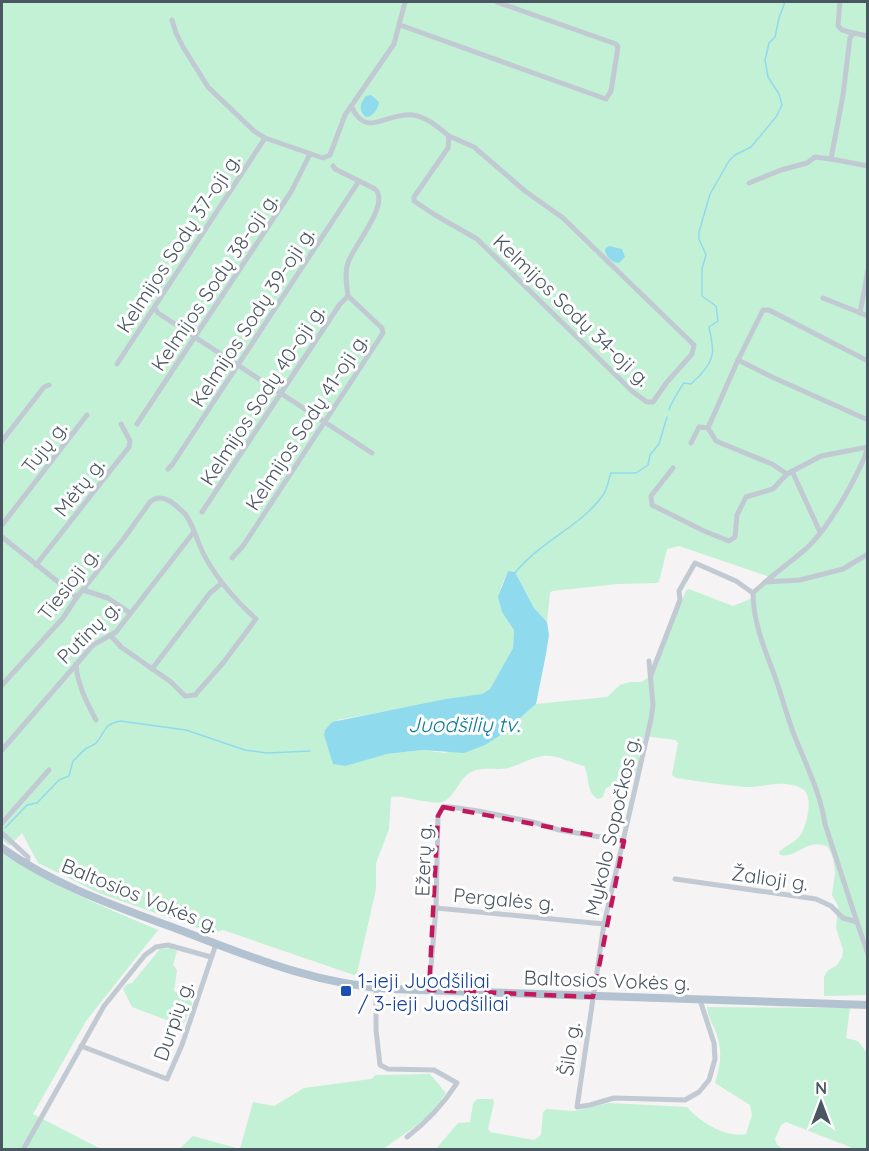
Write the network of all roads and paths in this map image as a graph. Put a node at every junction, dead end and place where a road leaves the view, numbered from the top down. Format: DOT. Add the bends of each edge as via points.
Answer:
graph roads {
  1 [pos="405,2"];
  2 [pos="497,2"];
  3 [pos="840,2"];
  4 [pos="172,20"];
  5 [pos="400,25"];
  6 [pos="853,33"];
  7 [pos="867,36"];
  8 [pos="351,106"];
  9 [pos="449,136"];
  10 [pos="265,138"];
  11 [pos="310,154"];
  12 [pos="831,159"];
  13 [pos="333,166"];
  14 [pos="867,166"];
  15 [pos="359,181"];
  16 [pos="749,183"];
  17 [pos="867,270"];
  18 [pos="348,296"];
  19 [pos="823,298"];
  20 [pos="155,309"];
  21 [pos="860,313"];
  22 [pos="867,316"];
  23 [pos="195,336"];
  24 [pos="738,360"];
  25 [pos="867,361"];
  26 [pos="117,364"];
  27 [pos="238,365"];
  28 [pos="49,385"];
  29 [pos="281,393"];
  30 [pos="87,415"];
  31 [pos="867,420"];
  32 [pos="324,421"];
  33 [pos="121,424"];
  34 [pos="137,424"];
  35 [pos="708,428"];
  36 [pos="2,441"];
  37 [pos="691,443"];
  38 [pos="867,448"];
  39 [pos="372,453"];
  40 [pos="673,468"];
  41 [pos="168,469"];
  42 [pos="790,472"];
  43 [pos="202,512"];
  44 [pos="2,525"];
  45 [pos="820,532"];
  46 [pos="193,533"];
  47 [pos="2,537"];
  48 [pos="867,554"];
  49 [pos="232,558"];
  50 [pos="36,565"];
  51 [pos="765,582"];
  52 [pos="222,583"];
  53 [pos="83,590"];
  54 [pos="753,593"];
  55 [pos="77,597"];
  56 [pos="130,613"];
  57 [pos="111,636"];
  58 [pos="649,661"];
  59 [pos="76,664"];
  60 [pos="152,669"];
  61 [pos="651,677"];
  62 [pos="2,685"];
  63 [pos="96,720"];
  64 [pos="2,750"];
  65 [pos="49,770"];
  66 [pos="2,823"];
  67 [pos="2,833"];
  68 [pos="624,841"];
  69 [pos="2,848"];
  70 [pos="27,865"];
  71 [pos="675,879"];
  72 [pos="436,908"];
  73 [pos="856,921"];
  74 [pos="604,924"];
  75 [pos="216,944"];
  76 [pos="867,954"];
  77 [pos="211,957"];
  78 [pos="376,988"];
  79 [pos="429,990"];
  80 [pos="593,997"];
  81 [pos="700,1000"];
  82 [pos="867,1005"];
  83 [pos="81,1046"];
  84 [pos="407,1137"];
  85 [pos="23,1149"];
  1 -- 5 [label="street"];
  2 -- 5 [label="street" via="616,44 611,91 606,99"];
  3 -- 6 [label="street" via="838,26"];
  4 -- 10 [label="street" via="208,87"];
  5 -- 8 [label="street" via="394,44"];
  6 -- 7 [label="street"];
  6 -- 12 [label="street"];
  8 -- 9 [label="street, Kelmijos Sodų 34-oji g." via="363,123 415,115"];
  8 -- 11 [label="street" via="327,157"];
  9 -- 9 [label="street, Kelmijos Sodų 34-oji g." via="474,147 563,218 693,345 692,354 653,402 633,392 477,239 414,201 448,148"];
  10 -- 11 [label="street"];
  10 -- 20 [label="street, Kelmijos Sodų 37-oji g."];
  11 -- 23 [label="street, Kelmijos Sodų 38-oji g." via="291,192"];
  12 -- 14 [label="street"];
  12 -- 16 [label="street" via="815,157"];
  13 -- 15 [label="street"];
  15 -- 18 [label="street" via="378,190 380,199 347,266"];
  15 -- 27 [label="street, Kelmijos Sodų 39-oji g."];
  17 -- 21 [label="street"];
  18 -- 29 [label="street, Kelmijos Sodų 40-oji g."];
  18 -- 32 [label="street, Kelmijos Sodų 41-oji g." via="383,333"];
  19 -- 21 [label="street"];
  20 -- 23 [label="street"];
  20 -- 26 [label="street, Kelmijos Sodų 37-oji g."];
  21 -- 22 [label="street"];
  23 -- 27 [label="street"];
  23 -- 34 [label="street, Kelmijos Sodų 38-oji g."];
  24 -- 25 [label="street" via="765,310"];
  24 -- 31 [label="street"];
  24 -- 35 [label="street"];
  27 -- 29 [label="street"];
  27 -- 41 [label="street, Kelmijos Sodų 39-oji g."];
  28 -- 36 [label="street"];
  29 -- 32 [label="street"];
  29 -- 43 [label="street, Kelmijos Sodų 40-oji g."];
  30 -- 44 [label="street, Tujų g."];
  32 -- 39 [label="street"];
  32 -- 49 [label="street, Kelmijos Sodų 41-oji g."];
  33 -- 50 [label="street, Mėtų g." via="129,447"];
  35 -- 37 [label="street" via="699,427"];
  35 -- 42 [label="street" via="716,441"];
  38 -- 42 [label="street" via="821,456"];
  38 -- 45 [label="street" via="844,497"];
  40 -- 42 [label="street" via="651,496 652,505 729,541 735,537 737,515 746,497 773,489"];
  42 -- 45 [label="street"];
  45 -- 51 [label="street"];
  46 -- 52 [label="street"];
  46 -- 53 [label="street, Tiesioji g." via="180,510 165,498 154,498"];
  46 -- 56 [label="street, Putinų g."];
  47 -- 50 [label="street"];
  48 -- 51 [label="street" via="843,569 800,580"];
  50 -- 55 [label="street"];
  51 -- 54 [label="street"];
  52 -- 60 [label="street"];
  52 -- 60 [label="street" via="256,619 223,663 193,697 185,696"];
  53 -- 55 [label="street, Tiesioji g."];
  53 -- 56 [label="street" via="108,598"];
  54 -- 61 [label="street" via="695,563 679,591 680,600"];
  54 -- 73 [label="street" via="753,608 764,645 811,771"];
  55 -- 62 [label="street, Tiesioji g."];
  56 -- 57 [label="street, Putinų g."];
  57 -- 59 [label="street, Putinų g." via="93,645"];
  57 -- 60 [label="street"];
  58 -- 61 [label="street, Mykolo Sopočkos g."];
  59 -- 63 [label="street" via="79,683"];
  59 -- 64 [label="street, Putinų g."];
  61 -- 68 [label="street, Mykolo Sopočkos g." via="651,719"];
  65 -- 66 [label="street"];
  67 -- 70 [label="street" via="28,857"];
  68 -- 72 [label="street, Ežerų g." via="443,807 438,816"];
  68 -- 74 [label="street, Mykolo Sopočkos g."];
  69 -- 70 [label="main road, Baltosios Vokės g."];
  70 -- 75 [label="main road, Baltosios Vokės g." via="116,907"];
  71 -- 73 [label="street, Žalioji g." via="816,899 843,918"];
  72 -- 74 [label="street, Pergalės g."];
  72 -- 79 [label="street, Ežerų g."];
  73 -- 76 [label="street"];
  74 -- 80 [label="street, Mykolo Sopočkos g."];
  75 -- 77 [label="street, Durpių g."];
  75 -- 78 [label="main road, Baltosios Vokės g." via="322,980"];
  77 -- 83 [label="street" via="168,945 150,951 113,993"];
  77 -- 83 [label="street, Durpių g." via="167,1079"];
  78 -- 79 [label="main road, Baltosios Vokės g."];
  78 -- 84 [label="street" via="380,1065 388,1069 434,1070 457,1083 430,1119"];
  79 -- 80 [label="main road, Baltosios Vokės g."];
  80 -- 81 [label="main road, Baltosios Vokės g."];
  80 -- 81 [label="street, Šilo g." via="577,1107 614,1098 685,1100 699,1092 709,1080 715,1059"];
  81 -- 82 [label="main road, Baltosios Vokės g."];
  83 -- 85 [label="street"];
}
